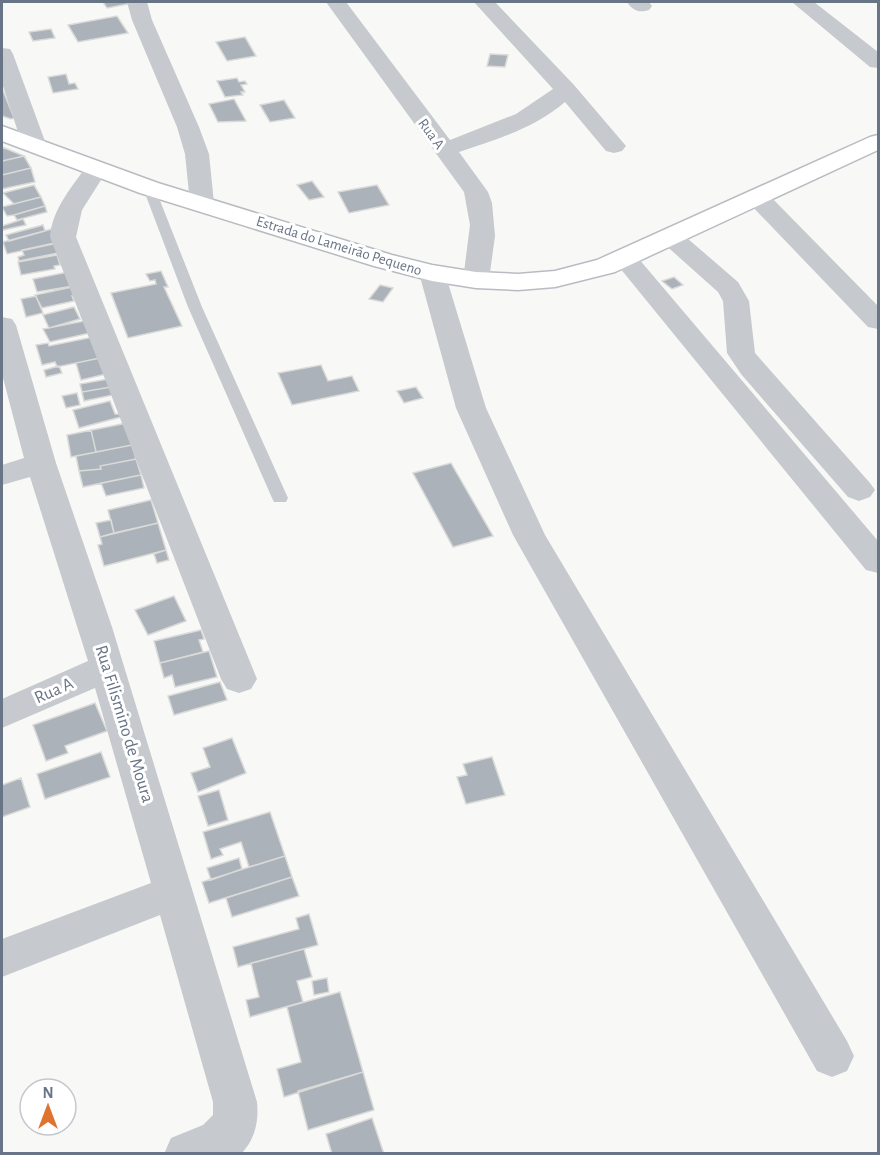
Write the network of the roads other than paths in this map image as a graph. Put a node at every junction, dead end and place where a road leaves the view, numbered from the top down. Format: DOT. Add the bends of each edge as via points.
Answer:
graph roads {
  1 [pos="137,2"];
  2 [pos="336,2"];
  3 [pos="484,2"];
  4 [pos="802,2"];
  5 [pos="2,54"];
  6 [pos="878,62"];
  7 [pos="566,90"];
  8 [pos="2,133"];
  9 [pos="879,142"];
  10 [pos="34,144"];
  11 [pos="614,146"];
  12 [pos="443,150"];
  13 [pos="96,169"];
  14 [pos="149,188"];
  15 [pos="758,198"];
  16 [pos="202,203"];
  17 [pos="671,237"];
  18 [pos="624,258"];
  19 [pos="432,273"];
  20 [pos="476,280"];
  21 [pos="879,321"];
  22 [pos="2,325"];
  23 [pos="41,463"];
  24 [pos="2,475"];
  25 [pos="859,490"];
  26 [pos="280,498"];
  27 [pos="879,562"];
  28 [pos="106,668"];
  29 [pos="239,679"];
  30 [pos="2,714"];
  31 [pos="174,892"];
  32 [pos="2,958"];
  33 [pos="832,1056"];
  34 [pos="187,1154"];
  1 -- 16 [label="street" via="197,154"];
  2 -- 12 [label="street, Rua A"];
  3 -- 7 [label="street"];
  4 -- 6 [label="street"];
  5 -- 10 [label="street"];
  7 -- 11 [label="street"];
  7 -- 12 [label="street" via="518,121"];
  8 -- 10 [label="street, Estrada do Lameirão Pequeno"];
  9 -- 15 [label="street, Estrada do Lameirão Pequeno"];
  10 -- 13 [label="street, Estrada do Lameirão Pequeno"];
  12 -- 20 [label="street, Rua A" via="476,192 482,209 484,227"];
  13 -- 14 [label="street, Estrada do Lameirão Pequeno"];
  13 -- 29 [label="street" via="68,212 63,237"];
  14 -- 16 [label="street, Estrada do Lameirão Pequeno"];
  14 -- 26 [label="lane" via="195,307"];
  15 -- 17 [label="street, Estrada do Lameirão Pequeno"];
  15 -- 21 [label="street"];
  16 -- 19 [label="street, Estrada do Lameirão Pequeno"];
  17 -- 18 [label="street, Estrada do Lameirão Pequeno"];
  17 -- 25 [label="street" via="729,288 736,301 741,353"];
  18 -- 20 [label="street, Estrada do Lameirão Pequeno" via="555,279"];
  18 -- 27 [label="street"];
  19 -- 20 [label="street, Estrada do Lameirão Pequeno"];
  19 -- 33 [label="street" via="471,408 529,535"];
  22 -- 23 [label="street, Rua Filismino de Moura"];
  23 -- 24 [label="street"];
  23 -- 28 [label="street, Rua Filismino de Moura"];
  28 -- 30 [label="street, Rua A"];
  28 -- 31 [label="street, Rua Filismino de Moura"];
  31 -- 32 [label="street"];
  31 -- 34 [label="street, Rua Filismino de Moura" via="235,1102 236,1126 230,1134"];
}
